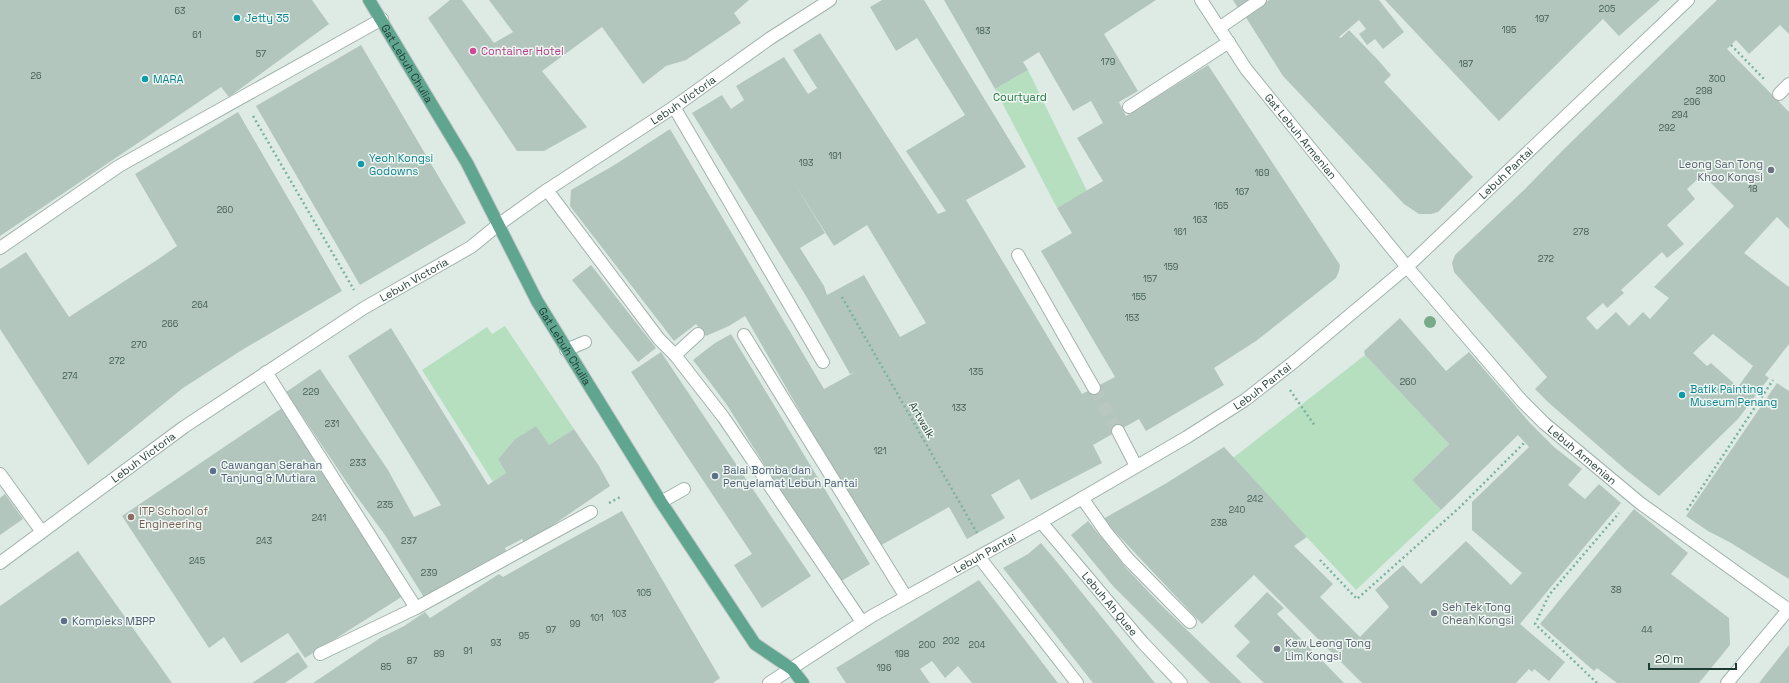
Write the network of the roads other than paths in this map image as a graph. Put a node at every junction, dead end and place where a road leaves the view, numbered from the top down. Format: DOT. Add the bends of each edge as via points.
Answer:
graph roads {
  1 [pos="369,0"];
  2 [pos="830,0"];
  3 [pos="1201,0"];
  4 [pos="1260,0"];
  5 [pos="1688,0"];
  6 [pos="382,19"];
  7 [pos="1219,28"];
  8 [pos="1229,42"];
  9 [pos="1789,84"];
  10 [pos="1779,94"];
  11 [pos="674,107"];
  12 [pos="1129,107"];
  13 [pos="547,190"];
  14 [pos="498,225"];
  15 [pos="0,248"];
  16 [pos="1018,255"];
  17 [pos="1407,267"];
  18 [pos="698,334"];
  19 [pos="744,335"];
  20 [pos="585,342"];
  21 [pos="566,350"];
  22 [pos="675,355"];
  23 [pos="823,362"];
  24 [pos="266,372"];
  25 [pos="1094,388"];
  26 [pos="1118,431"];
  27 [pos="1136,466"];
  28 [pos="0,474"];
  29 [pos="684,489"];
  30 [pos="1082,498"];
  31 [pos="661,502"];
  32 [pos="591,512"];
  33 [pos="1041,522"];
  34 [pos="42,532"];
  35 [pos="983,554"];
  36 [pos="0,563"];
  37 [pos="906,597"];
  38 [pos="416,608"];
  39 [pos="1789,610"];
  40 [pos="862,622"];
  41 [pos="1190,622"];
  42 [pos="320,654"];
  43 [pos="792,669"];
  44 [pos="769,683"];
  45 [pos="803,683"];
  46 [pos="1077,683"];
  47 [pos="1181,683"];
  48 [pos="1727,683"];
  1 -- 6 [label="main road, Gat Lebuh Chulia"];
  2 -- 11 [label="street, Lebuh Victoria" via="769,39"];
  3 -- 7 [label="street, Gat Lebuh Armenian"];
  4 -- 7 [label="street"];
  5 -- 17 [label="street, Lebuh Pantai"];
  6 -- 14 [label="main road, Gat Lebuh Chulia" via="468,163"];
  6 -- 15 [label="street" via="119,166"];
  7 -- 8 [label="street, Gat Lebuh Armenian"];
  8 -- 12 [label="street"];
  8 -- 17 [label="street, Gat Lebuh Armenian" via="1246,69"];
  9 -- 10 [label="street"];
  11 -- 13 [label="street, Lebuh Victoria"];
  11 -- 23 [label="street"];
  13 -- 14 [label="street, Lebuh Victoria"];
  13 -- 22 [label="street" via="660,339"];
  14 -- 21 [label="main road, Gat Lebuh Chulia" via="537,301"];
  14 -- 24 [label="street, Lebuh Victoria" via="471,247 364,308"];
  16 -- 25 [label="street"];
  17 -- 27 [label="street, Lebuh Pantai" via="1246,400"];
  17 -- 39 [label="street, Lebuh Armenian" via="1522,401 1544,423 1632,497"];
  18 -- 22 [label="street"];
  19 -- 37 [label="street"];
  20 -- 21 [label="street"];
  21 -- 31 [label="main road, Gat Lebuh Chulia"];
  22 -- 40 [label="street" via="724,418"];
  24 -- 34 [label="street, Lebuh Victoria" via="184,427"];
  24 -- 38 [label="street"];
  26 -- 27 [label="street"];
  27 -- 30 [label="street, Lebuh Pantai"];
  28 -- 34 [label="street"];
  29 -- 31 [label="street"];
  30 -- 33 [label="street, Lebuh Pantai"];
  30 -- 41 [label="street" via="1128,559"];
  31 -- 43 [label="main road, Gat Lebuh Chulia" via="754,644"];
  32 -- 38 [label="street"];
  33 -- 35 [label="street, Lebuh Pantai"];
  33 -- 47 [label="street, Lebuh Ah Quee" via="1144,644"];
  34 -- 36 [label="street, Lebuh Victoria"];
  35 -- 37 [label="street, Lebuh Pantai"];
  35 -- 46 [label="street"];
  37 -- 40 [label="street, Lebuh Pantai"];
  38 -- 42 [label="street"];
  39 -- 48 [label="street"];
  40 -- 43 [label="street, Lebuh Pantai"];
  43 -- 44 [label="street, Lebuh Pantai"];
  43 -- 45 [label="main road, Gat Lebuh Chulia"];
}
